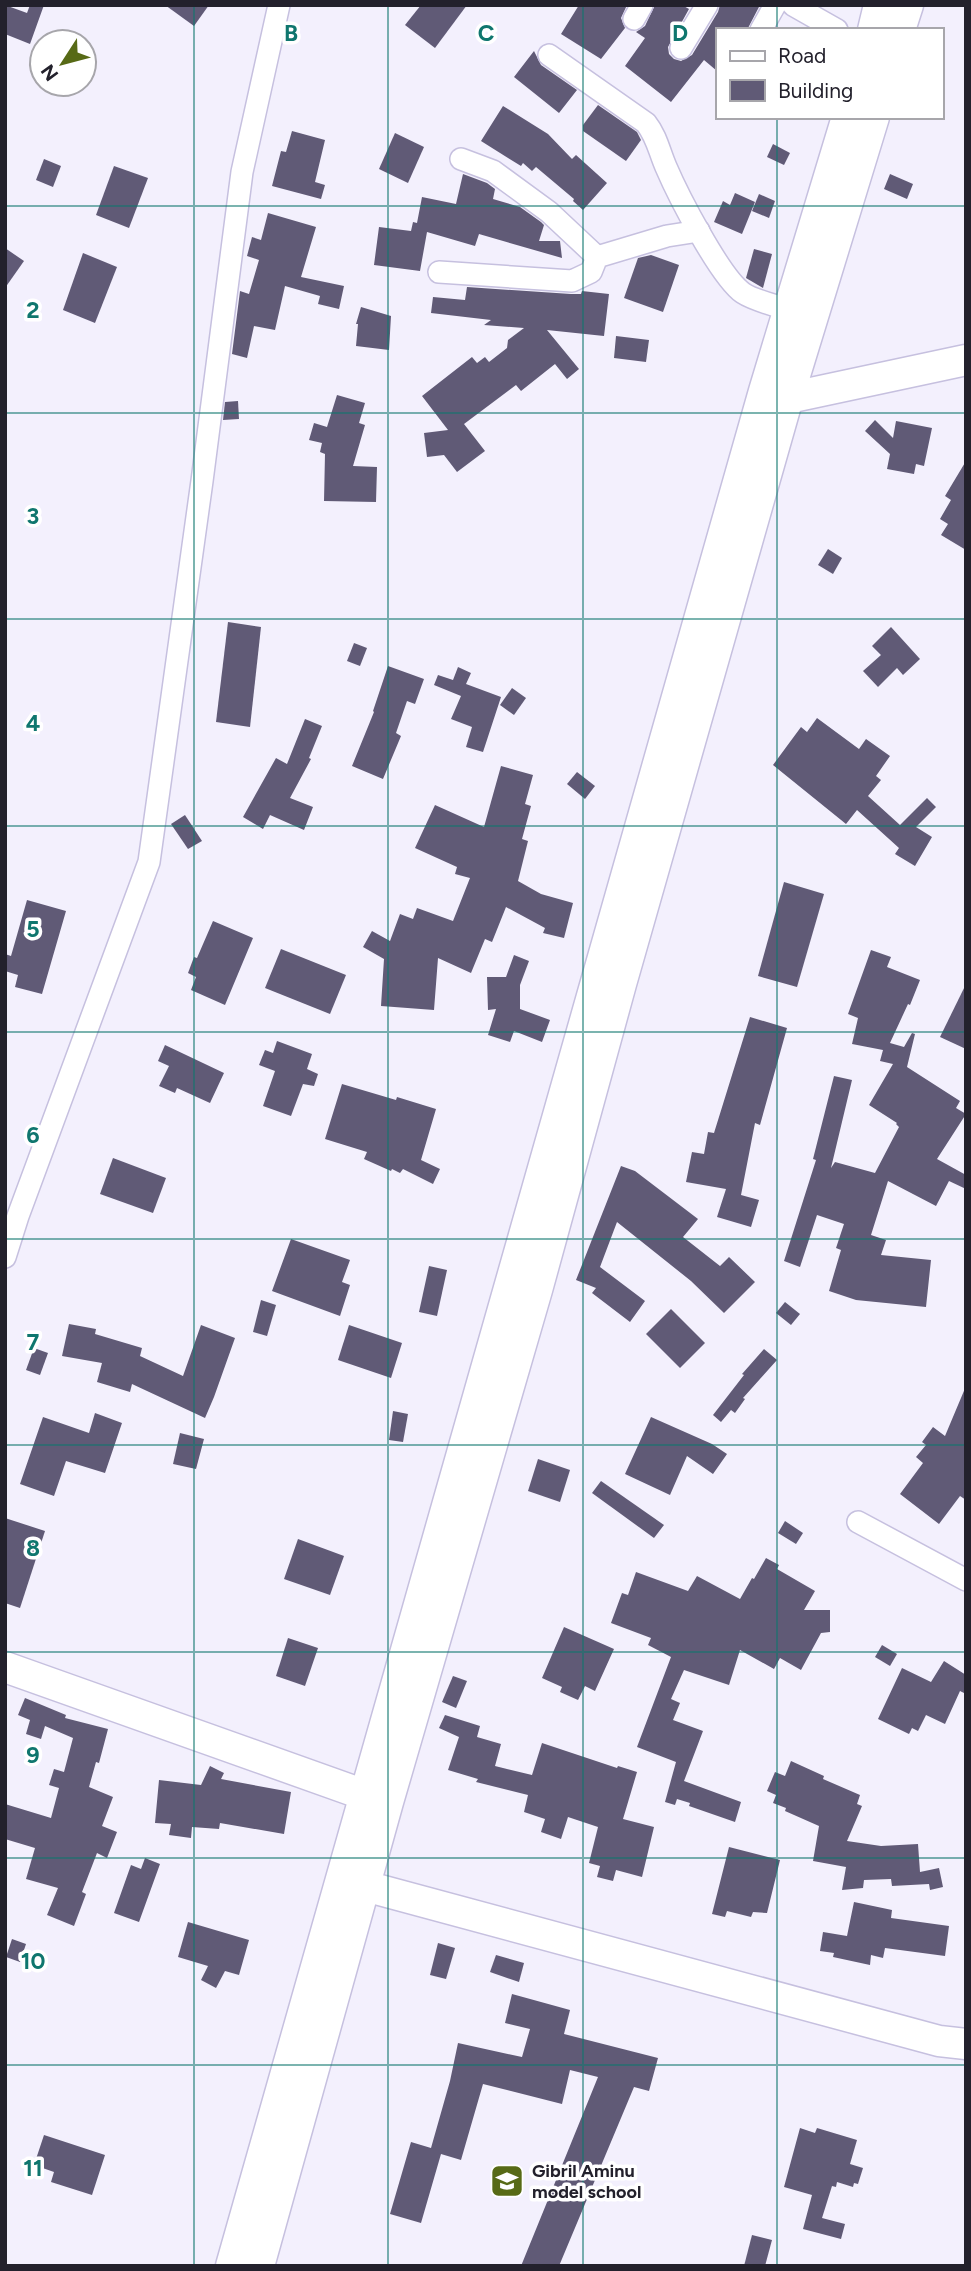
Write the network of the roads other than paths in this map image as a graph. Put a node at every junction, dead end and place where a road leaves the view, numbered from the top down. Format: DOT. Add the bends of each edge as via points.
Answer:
graph roads {
  1 [pos="279,5"];
  2 [pos="706,5"];
  3 [pos="775,5"];
  4 [pos="793,5"];
  5 [pos="879,5"];
  6 [pos="908,5"];
  7 [pos="762,28"];
  8 [pos="834,28"];
  9 [pos="873,28"];
  10 [pos="901,28"];
  11 [pos="681,48"];
  12 [pos="549,55"];
  13 [pos="846,119"];
  14 [pos="873,119"];
  15 [pos="461,159"];
  16 [pos="699,231"];
  17 [pos="597,257"];
  18 [pos="439,272"];
  19 [pos="789,310"];
  20 [pos="966,360"];
  21 [pos="776,395"];
  22 [pos="12,1214"];
  23 [pos="5,1257"];
  24 [pos="858,1522"];
  25 [pos="451,1536"];
  26 [pos="966,1580"];
  27 [pos="5,1667"];
  28 [pos="365,1795"];
  29 [pos="365,1886"];
  30 [pos="966,2044"];
  31 [pos="263,2200"];
  32 [pos="231,2266"];
  33 [pos="259,2266"];
  1 -- 22 [label="street" via="242,172 149,862"];
  2 -- 11 [label="street"];
  3 -- 7 [label="street"];
  4 -- 8 [label="street"];
  5 -- 9 [label="street"];
  6 -- 10 [label="street"];
  12 -- 16 [label="street" via="646,123"];
  13 -- 19 [label="street"];
  14 -- 21 [label="street"];
  15 -- 17 [label="street" via="494,171 549,212"];
  16 -- 17 [label="street"];
  16 -- 19 [label="street" via="744,294"];
  17 -- 18 [label="street" via="591,272 572,281"];
  19 -- 21 [label="street"];
  20 -- 21 [label="street"];
  21 -- 25 [label="street" via="537,1290"];
  22 -- 23 [label="street"];
  24 -- 26 [label="street"];
  25 -- 28 [label="street"];
  25 -- 29 [label="street"];
  27 -- 28 [label="street"];
  28 -- 31 [label="street"];
  29 -- 30 [label="street"];
  29 -- 31 [label="street"];
  31 -- 32 [label="street"];
  31 -- 33 [label="street"];
}
